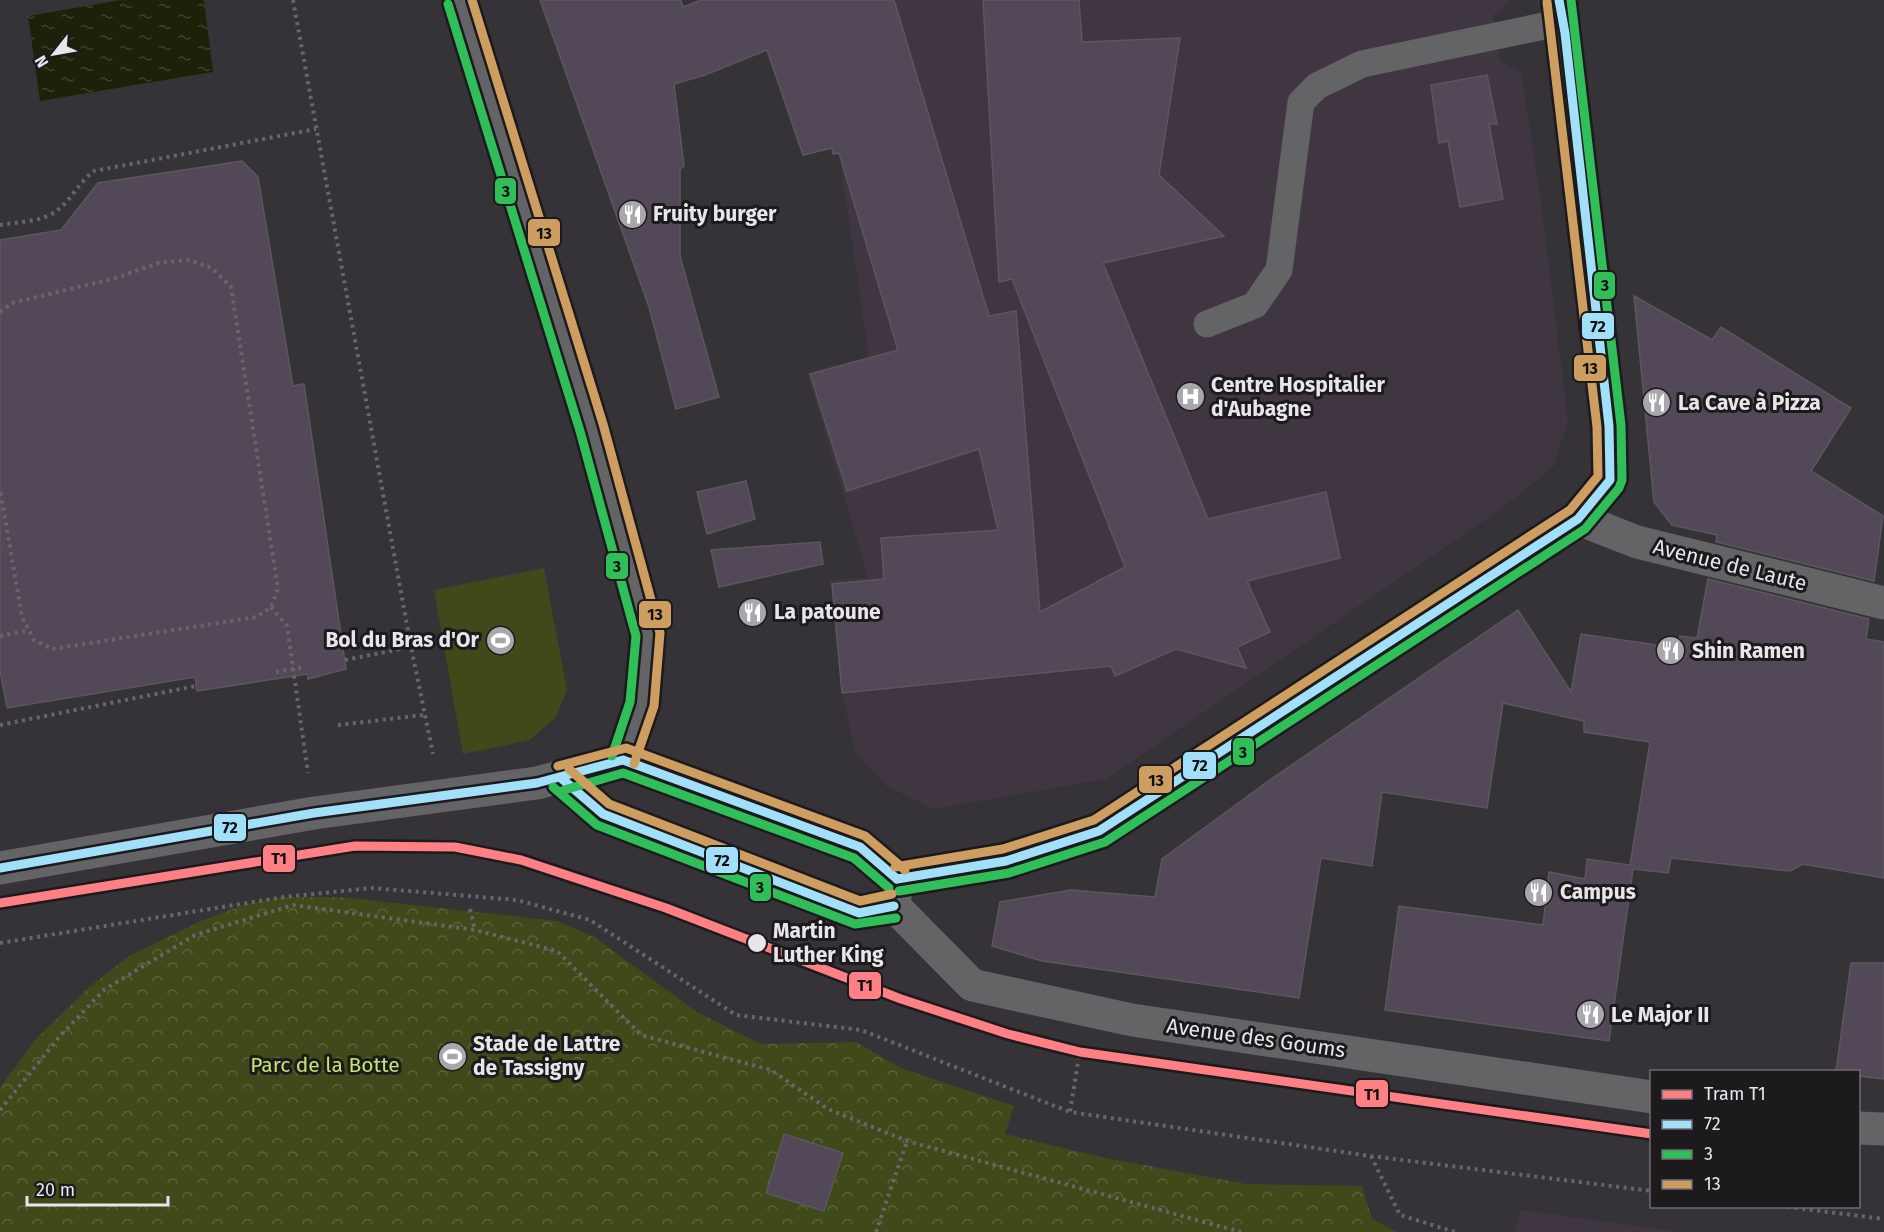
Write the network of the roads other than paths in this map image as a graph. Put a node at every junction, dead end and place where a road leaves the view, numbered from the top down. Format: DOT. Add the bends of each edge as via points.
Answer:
graph roads {
  1 [pos="459,0"];
  2 [pos="1561,11"];
  3 [pos="1207,324"];
  4 [pos="1578,519"];
  5 [pos="1884,603"];
  6 [pos="623,760"];
  7 [pos="561,778"];
  8 [pos="0,868"];
  9 [pos="896,892"];
  10 [pos="1650,1097"];
  11 [pos="1860,1128"];
  12 [pos="1884,1129"];
  1 -- 6 [label="main road" via="592,428 648,635 642,704"];
  2 -- 3 [label="lane" via="1362,64 1317,86 1301,102 1279,270 1255,305"];
  2 -- 4 [label="main road" via="1609,426 1610,480"];
  4 -- 5 [label="main road, Avenue de Laute" via="1637,542"];
  4 -- 9 [label="main road" via="1099,831"];
  6 -- 7 [label="main road"];
  6 -- 9 [label="main road, Avenue des Goums" via="860,848"];
  7 -- 8 [label="main road" via="314,813"];
  7 -- 9 [label="main road" via="603,814 859,913"];
  9 -- 10 [label="main road, Avenue des Goums" via="972,985 1132,1020"];
  11 -- 12 [label="main road"];
}
